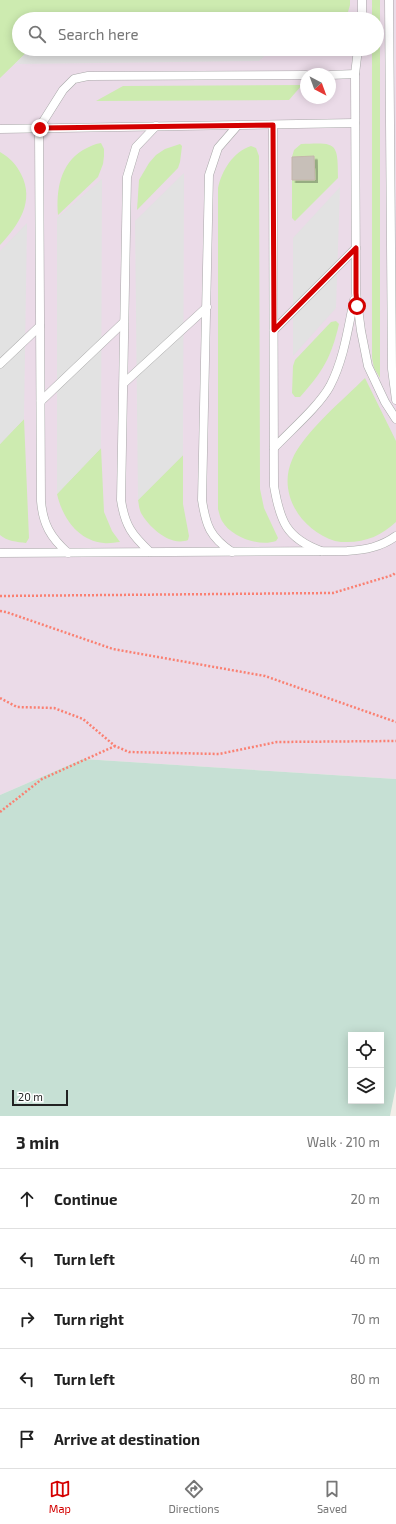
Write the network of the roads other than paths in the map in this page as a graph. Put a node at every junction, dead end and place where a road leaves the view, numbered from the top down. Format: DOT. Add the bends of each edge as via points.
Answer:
graph roads {
  1 [pos="362,0"];
  2 [pos="389,0"];
  3 [pos="362,12"];
  4 [pos="357,56"];
  5 [pos="355,74"];
  6 [pos="300,75"];
  7 [pos="336,75"];
  8 [pos="355,124"];
  9 [pos="238,125"];
  10 [pos="273,125"];
  11 [pos="156,126"];
  12 [pos="2,128"];
  13 [pos="40,128"];
  14 [pos="356,248"];
  15 [pos="356,293"];
  16 [pos="207,307"];
  17 [pos="124,322"];
  18 [pos="40,326"];
  19 [pos="274,330"];
  20 [pos="0,364"];
  21 [pos="124,384"];
  22 [pos="396,400"];
  23 [pos="41,401"];
  24 [pos="396,419"];
  25 [pos="274,448"];
  26 [pos="396,536"];
  27 [pos="321,551"];
  28 [pos="68,552"];
  29 [pos="150,552"];
  30 [pos="232,552"];
  31 [pos="0,553"];
  1 -- 3 [label="lane"];
  2 -- 22 [label="lane" via="392,369"];
  4 -- 5 [label="lane"];
  5 -- 7 [label="lane"];
  5 -- 8 [label="lane"];
  6 -- 13 [label="lane" via="88,76 74,79 63,90"];
  8 -- 10 [label="lane"];
  8 -- 14 [label="lane"];
  9 -- 10 [label="lane"];
  9 -- 11 [label="lane"];
  9 -- 16 [label="lane" via="218,148 209,175"];
  10 -- 19 [label="lane"];
  11 -- 13 [label="lane"];
  11 -- 17 [label="lane" via="136,147 127,177"];
  12 -- 13 [label="lane"];
  13 -- 18 [label="lane"];
  14 -- 15 [label="lane"];
  14 -- 19 [label="lane"];
  15 -- 24 [label="lane" via="368,366 384,402"];
  15 -- 25 [label="lane" via="340,359 329,386"];
  16 -- 21 [label="lane"];
  16 -- 30 [label="lane" via="202,500 208,527 215,538"];
  17 -- 21 [label="lane"];
  17 -- 23 [label="lane"];
  18 -- 20 [label="lane"];
  18 -- 23 [label="lane"];
  19 -- 25 [label="lane"];
  21 -- 29 [label="lane" via="121,500 128,527 135,538"];
  23 -- 28 [label="lane" via="42,512 50,533"];
  25 -- 27 [label="lane" via="274,486 280,514 287,528 298,540"];
  26 -- 27 [label="lane" via="390,541 364,550"];
  27 -- 30 [label="lane"];
  28 -- 29 [label="lane"];
  28 -- 31 [label="lane"];
  29 -- 30 [label="lane"];
}
